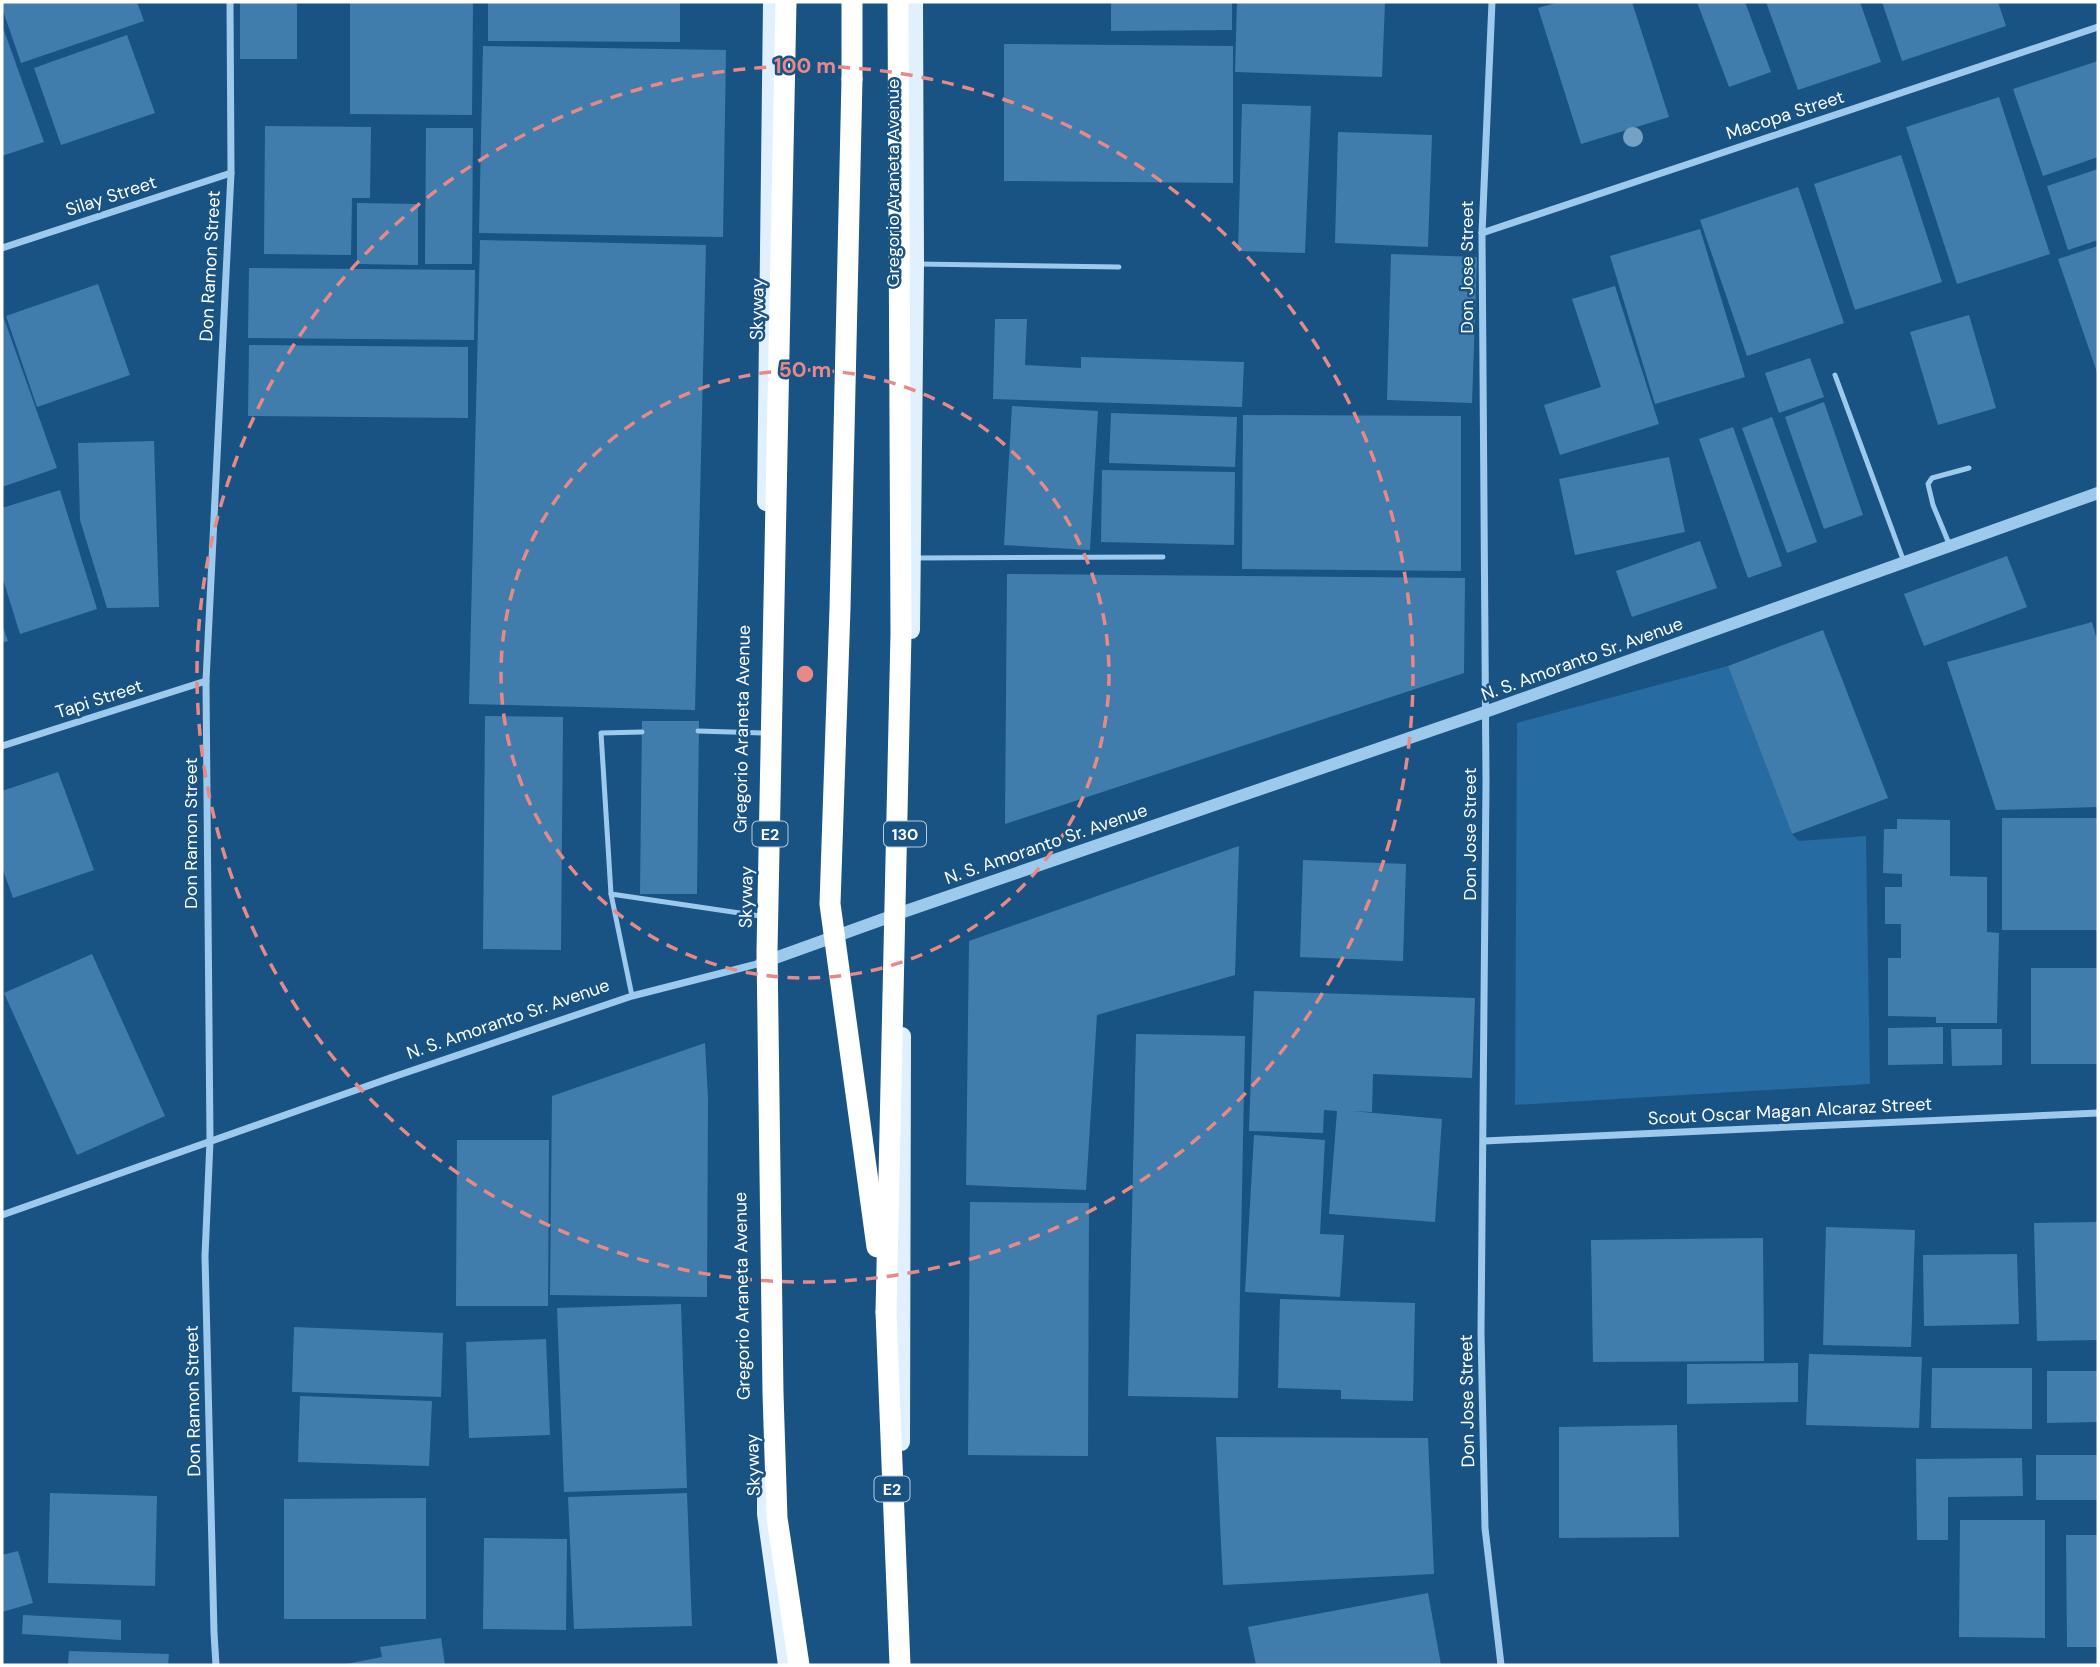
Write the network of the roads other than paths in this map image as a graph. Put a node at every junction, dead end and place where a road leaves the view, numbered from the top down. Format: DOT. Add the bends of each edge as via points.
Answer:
graph roads {
  1 [pos="230,2"];
  2 [pos="772,2"];
  3 [pos="786,2"];
  4 [pos="852,2"];
  5 [pos="898,2"];
  6 [pos="914,2"];
  7 [pos="1492,2"];
  8 [pos="2098,27"];
  9 [pos="231,173"];
  10 [pos="1482,233"];
  11 [pos="2,248"];
  12 [pos="915,264"];
  13 [pos="1119,267"];
  14 [pos="1835,375"];
  15 [pos="1969,468"];
  16 [pos="2098,493"];
  17 [pos="1950,546"];
  18 [pos="1163,557"];
  19 [pos="913,558"];
  20 [pos="1904,562"];
  21 [pos="206,681"];
  22 [pos="1485,712"];
  23 [pos="698,731"];
  24 [pos="642,732"];
  25 [pos="763,733"];
  26 [pos="2,746"];
  27 [pos="611,894"];
  28 [pos="903,912"];
  29 [pos="760,916"];
  30 [pos="758,964"];
  31 [pos="632,996"];
  32 [pos="2098,1113"];
  33 [pos="210,1141"];
  34 [pos="1484,1141"];
  35 [pos="2,1215"];
  36 [pos="886,1312"];
  37 [pos="216,1665"];
  38 [pos="787,1665"];
  39 [pos="799,1665"];
  40 [pos="900,1665"];
  41 [pos="910,1665"];
  42 [pos="1501,1665"];
  1 -- 9 [label="street, Don Ramon Street"];
  2 -- 25 [label="main road, Gregorio Araneta Avenue"];
  3 -- 39 [label="highway, Skyway / E2, bridge" via="767,951 777,1518"];
  4 -- 36 [label="highway, bridge" via="830,904"];
  5 -- 36 [label="highway, E2, bridge" via="901,633"];
  6 -- 12 [label="main road, Gregorio Araneta Avenue / 130"];
  7 -- 10 [label="street, Don Jose Street"];
  8 -- 10 [label="street, Macopa Street"];
  9 -- 11 [label="street, Silay Street"];
  9 -- 21 [label="street, Don Ramon Street"];
  10 -- 22 [label="street, Don Jose Street"];
  12 -- 13 [label="lane"];
  12 -- 19 [label="main road, Gregorio Araneta Avenue / 130"];
  14 -- 20 [label="lane"];
  15 -- 17 [label="lane" via="1932,478 1928,484"];
  16 -- 17 [label="street, N. S. Amoranto Sr. Avenue"];
  17 -- 20 [label="street, N. S. Amoranto Sr. Avenue"];
  18 -- 19 [label="lane"];
  19 -- 28 [label="main road, Gregorio Araneta Avenue / 130"];
  20 -- 22 [label="street, N. S. Amoranto Sr. Avenue"];
  21 -- 26 [label="street, Tapi Street"];
  21 -- 33 [label="street, Don Ramon Street"];
  22 -- 28 [label="street, N. S. Amoranto Sr. Avenue"];
  22 -- 34 [label="street, Don Jose Street"];
  23 -- 25 [label="lane"];
  24 -- 27 [label="lane" via="601,733"];
  25 -- 29 [label="main road, Gregorio Araneta Avenue"];
  27 -- 29 [label="lane"];
  27 -- 31 [label="lane"];
  28 -- 30 [label="street, N. S. Amoranto Sr. Avenue"];
  28 -- 41 [label="main road, Gregorio Araneta Avenue / 130" via="900,1548"];
  29 -- 30 [label="main road, Gregorio Araneta Avenue"];
  30 -- 31 [label="street, N. S. Amoranto Sr. Avenue"];
  30 -- 38 [label="main road, Gregorio Araneta Avenue" via="766,1514"];
  31 -- 33 [label="street, N. S. Amoranto Sr. Avenue"];
  32 -- 34 [label="street, Scout Oscar Magan Alcaraz Street"];
  33 -- 35 [label="street, N. S. Amoranto Sr. Avenue"];
  33 -- 37 [label="street, Don Ramon Street" via="205,1256"];
  34 -- 42 [label="street, Don Jose Street" via="1485,1528"];
  36 -- 40 [label="highway, E2"];
}
